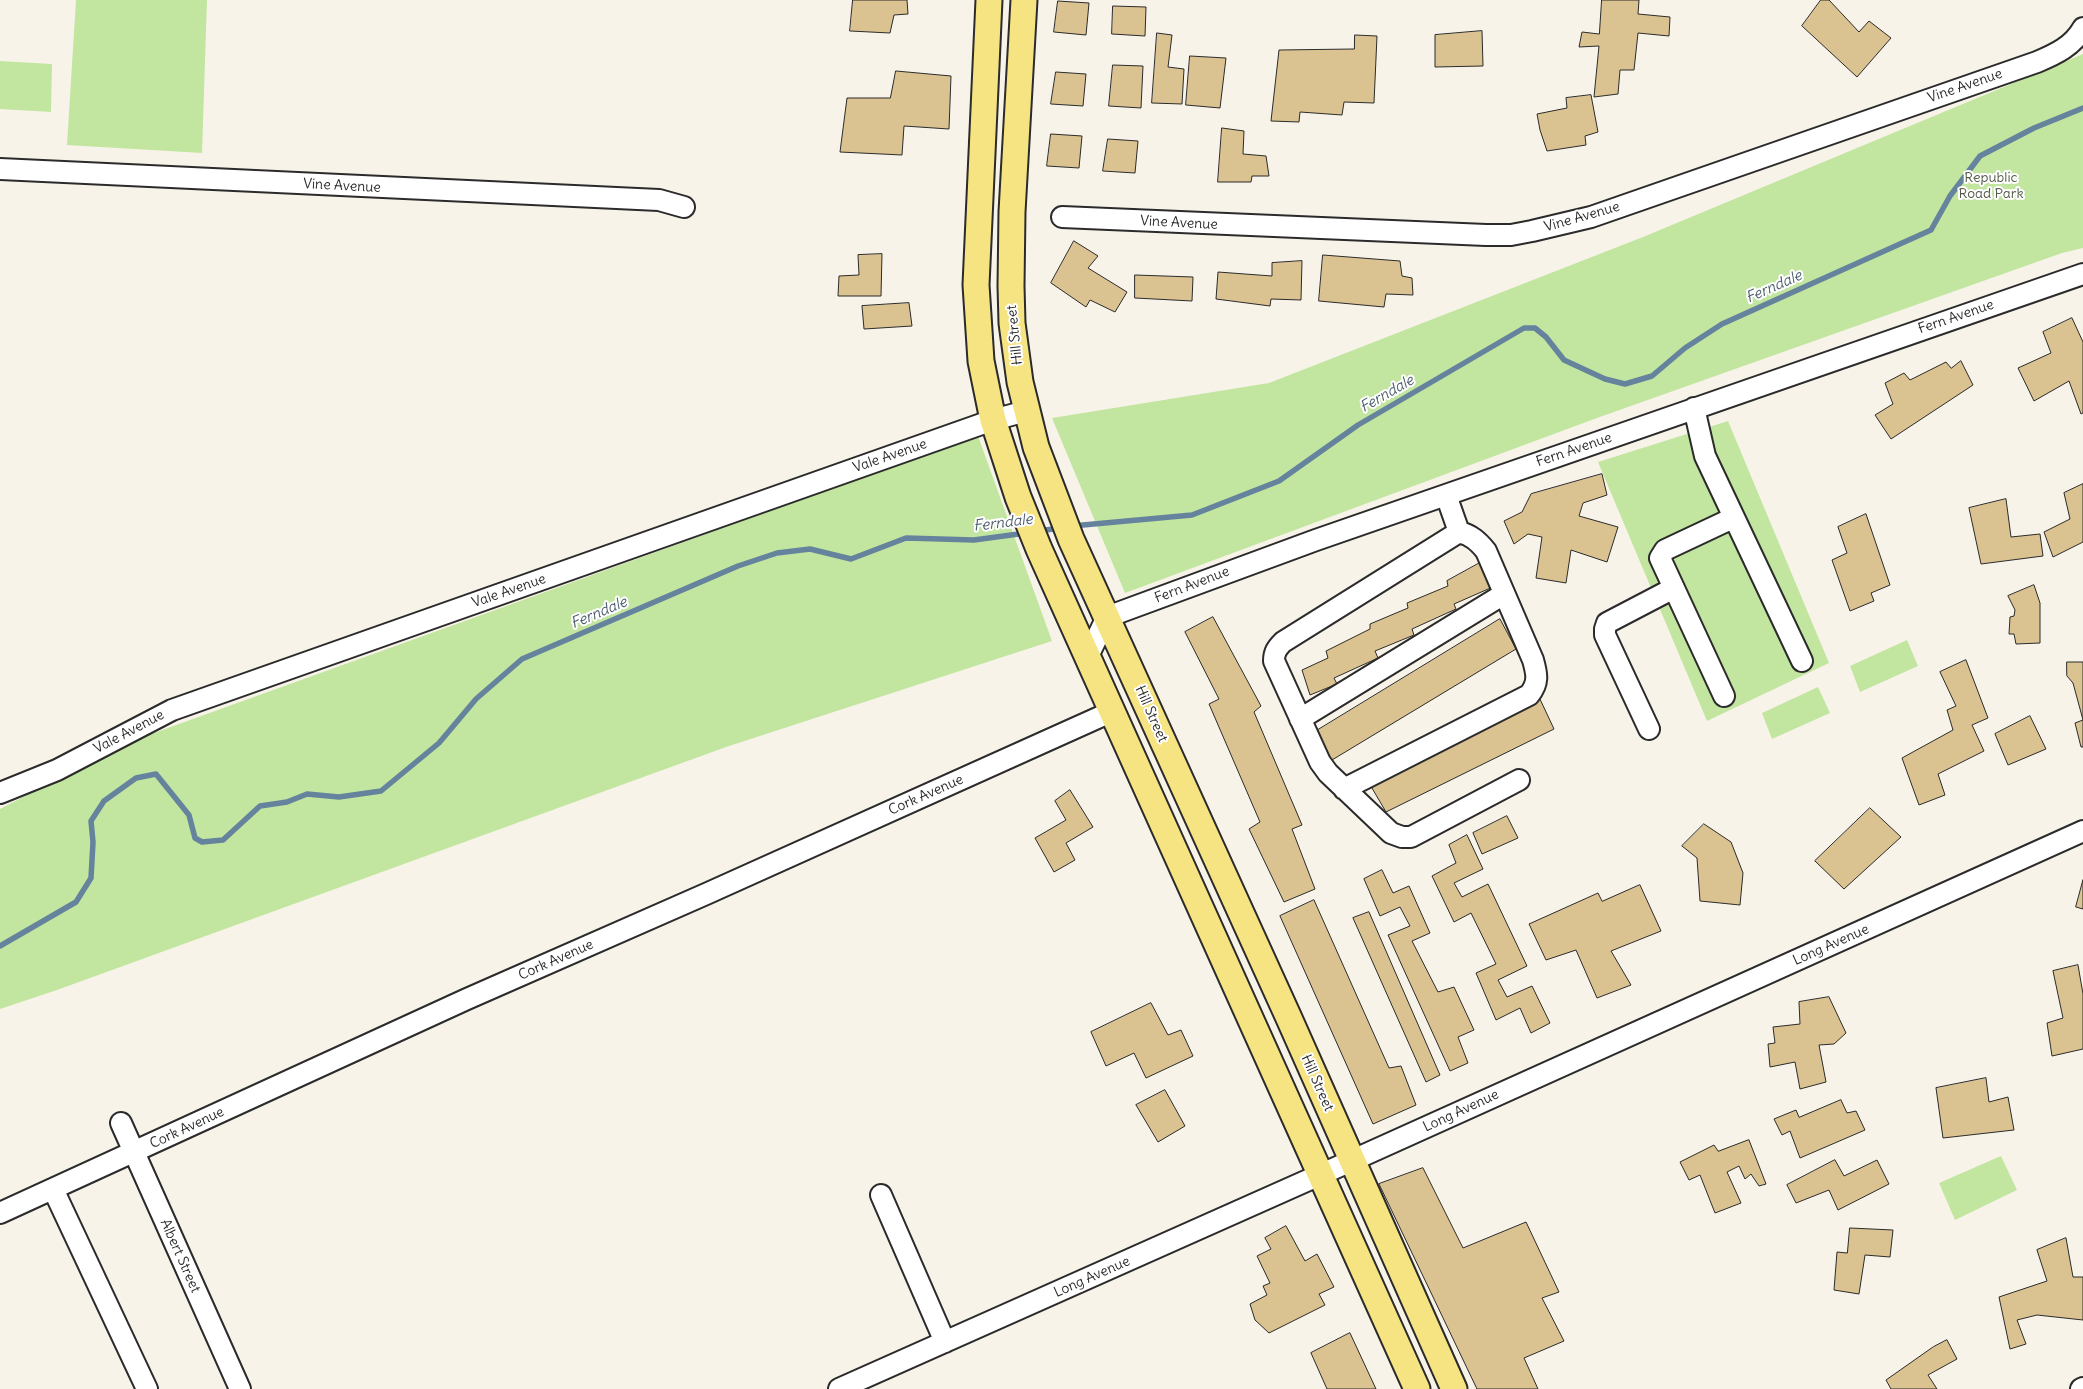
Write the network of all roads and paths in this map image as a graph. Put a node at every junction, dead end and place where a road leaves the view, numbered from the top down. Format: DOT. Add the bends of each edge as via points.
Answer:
graph roads {
  1 [pos="989,0"];
  2 [pos="1024,0"];
  3 [pos="2078,35"];
  4 [pos="0,169"];
  5 [pos="684,207"];
  6 [pos="1062,218"];
  7 [pos="2083,274"];
  8 [pos="1694,408"];
  9 [pos="1026,411"];
  10 [pos="993,420"];
  11 [pos="1446,495"];
  12 [pos="1732,518"];
  13 [pos="1459,532"];
  14 [pos="1674,588"];
  15 [pos="1504,594"];
  16 [pos="1107,617"];
  17 [pos="1088,656"];
  18 [pos="1802,661"];
  19 [pos="1724,696"];
  20 [pos="1113,710"];
  21 [pos="1300,719"];
  22 [pos="1650,729"];
  23 [pos="1519,780"];
  24 [pos="1344,789"];
  25 [pos="0,793"];
  26 [pos="2083,831"];
  27 [pos="121,1123"];
  28 [pos="134,1153"];
  29 [pos="1351,1161"];
  30 [pos="1320,1174"];
  31 [pos="53,1190"];
  32 [pos="881,1194"];
  33 [pos="0,1213"];
  34 [pos="945,1342"];
  35 [pos="147,1389"];
  36 [pos="240,1389"];
  37 [pos="839,1389"];
  38 [pos="1417,1389"];
  39 [pos="1454,1389"];
  1 -- 10 [label="main road" via="976,285 981,360"];
  2 -- 9 [label="main road, Hill Street" via="1011,286 1015,347"];
  3 -- 6 [label="street, Vine Avenue" via="2037,62 1590,217 1532,231 1494,235 1400,233"];
  4 -- 5 [label="street, Vine Avenue" via="659,200"];
  7 -- 8 [label="street, Fern Avenue"];
  8 -- 11 [label="street, Fern Avenue"];
  8 -- 12 [label="street" via="1704,456"];
  9 -- 10 [label="street, Vale Avenue"];
  9 -- 16 [label="main road, Hill Street" via="1049,484"];
  10 -- 17 [label="main road" via="1039,550"];
  10 -- 25 [label="street, Vale Avenue" via="172,710 57,770"];
  11 -- 13 [label="street"];
  11 -- 16 [label="street, Fern Avenue"];
  12 -- 14 [label="street" via="1661,554"];
  12 -- 18 [label="street"];
  13 -- 15 [label="street" via="1468,534 1482,547"];
  13 -- 21 [label="street" via="1277,648 1274,661"];
  14 -- 19 [label="street"];
  14 -- 22 [label="street" via="1608,623 1605,629"];
  15 -- 21 [label="street"];
  15 -- 24 [label="street" via="1538,675 1536,686 1529,695"];
  16 -- 17 [label="street"];
  16 -- 29 [label="main road, Hill Street"];
  17 -- 20 [label="main road"];
  20 -- 28 [label="street, Cork Avenue" via="511,972"];
  20 -- 30 [label="main road"];
  21 -- 24 [label="street" via="1320,762"];
  23 -- 24 [label="street" via="1411,837 1391,833"];
  26 -- 29 [label="street, Long Avenue"];
  27 -- 28 [label="street, Albert Street"];
  28 -- 31 [label="street, Cork Avenue"];
  28 -- 36 [label="street, Albert Street"];
  29 -- 30 [label="street, Long Avenue"];
  29 -- 39 [label="main road, Hill Street"];
  30 -- 34 [label="street, Long Avenue"];
  30 -- 38 [label="main road"];
  31 -- 33 [label="street, Cork Avenue"];
  31 -- 35 [label="street"];
  32 -- 34 [label="street"];
  34 -- 37 [label="street, Long Avenue"];
}
